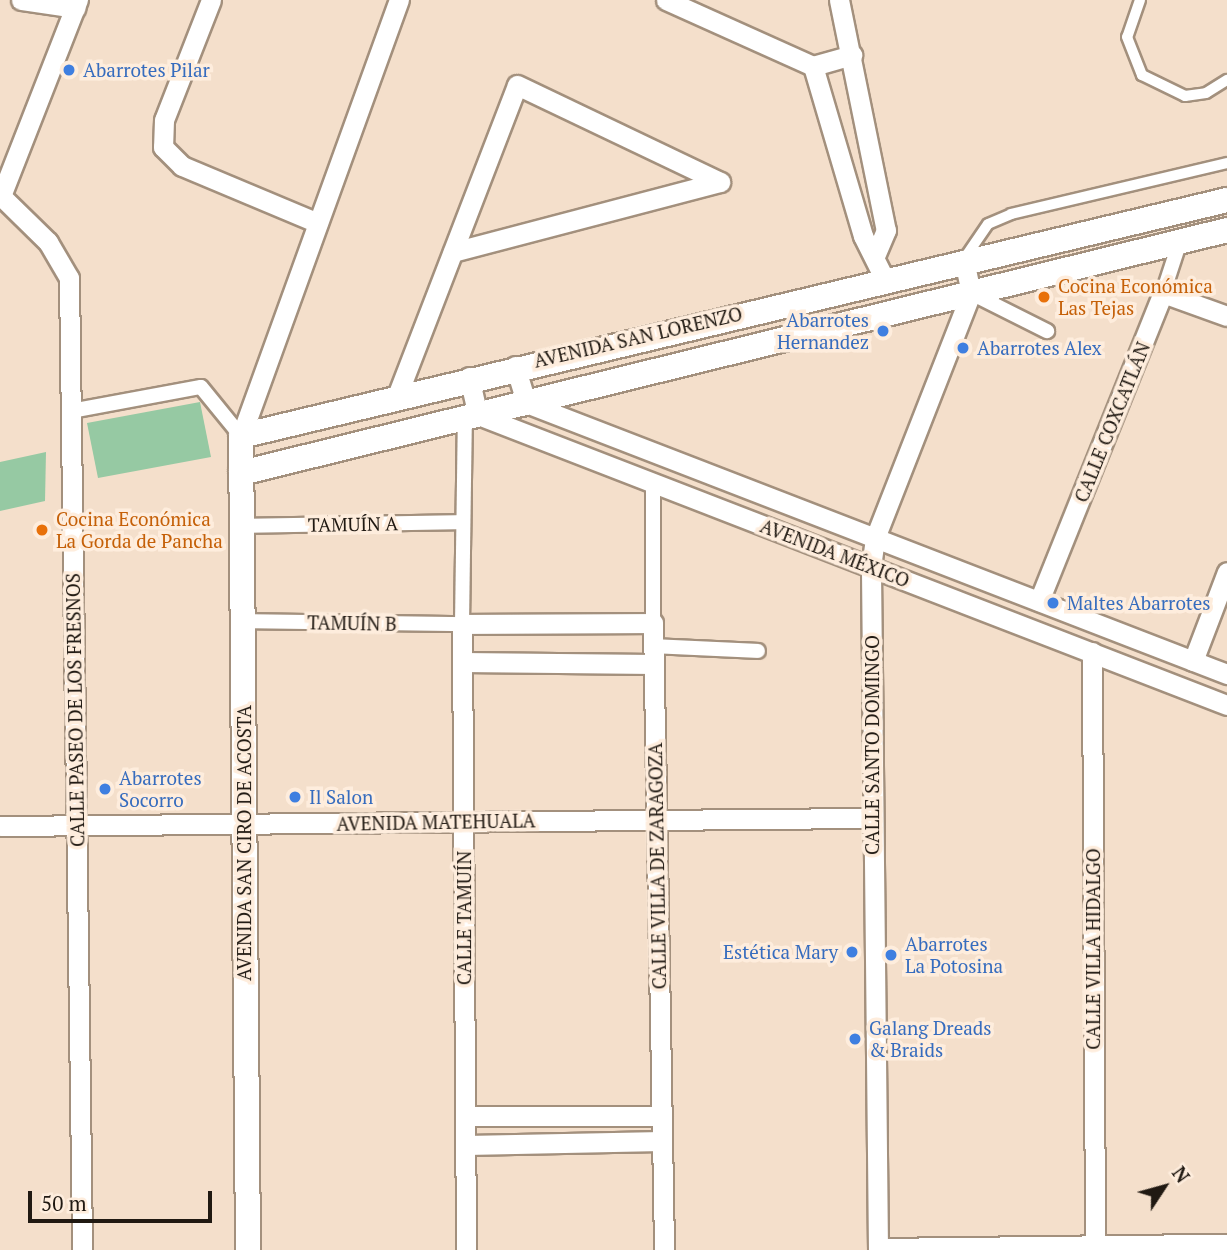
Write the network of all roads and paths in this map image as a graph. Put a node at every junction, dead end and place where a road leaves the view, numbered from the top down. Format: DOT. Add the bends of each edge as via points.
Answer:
graph roads {
  1 [pos="20,0"];
  2 [pos="211,0"];
  3 [pos="399,0"];
  4 [pos="666,0"];
  5 [pos="839,0"];
  6 [pos="1140,0"];
  7 [pos="76,4"];
  8 [pos="852,55"];
  9 [pos="813,66"];
  10 [pos="1227,80"];
  11 [pos="1227,163"];
  12 [pos="1,195"];
  13 [pos="1227,200"];
  14 [pos="318,222"];
  15 [pos="1227,230"];
  16 [pos="1180,241"];
  17 [pos="453,252"];
  18 [pos="876,254"];
  19 [pos="964,260"];
  20 [pos="884,278"];
  21 [pos="971,293"];
  22 [pos="1164,293"];
  23 [pos="1227,316"];
  24 [pos="1047,331"];
  25 [pos="515,366"];
  26 [pos="469,377"];
  27 [pos="397,396"];
  28 [pos="526,403"];
  29 [pos="71,411"];
  30 [pos="471,417"];
  31 [pos="241,436"];
  32 [pos="242,473"];
  33 [pos="653,483"];
  34 [pos="463,522"];
  35 [pos="242,526"];
  36 [pos="875,538"];
  37 [pos="871,567"];
  38 [pos="1227,572"];
  39 [pos="1039,601"];
  40 [pos="242,621"];
  41 [pos="653,623"];
  42 [pos="462,624"];
  43 [pos="758,650"];
  44 [pos="1092,652"];
  45 [pos="653,655"];
  46 [pos="1194,661"];
  47 [pos="462,662"];
  48 [pos="1227,674"];
  49 [pos="1227,705"];
  50 [pos="872,818"];
  51 [pos="657,820"];
  52 [pos="463,822"];
  53 [pos="244,824"];
  54 [pos="76,825"];
  55 [pos="0,826"];
  56 [pos="465,1116"];
  57 [pos="662,1116"];
  58 [pos="663,1141"];
  59 [pos="466,1145"];
  60 [pos="1227,1244"];
  61 [pos="1095,1246"];
  62 [pos="878,1249"];
  63 [pos="82,1250"];
  64 [pos="248,1250"];
  65 [pos="466,1250"];
  66 [pos="664,1250"];
  1 -- 7 [label="street"];
  2 -- 14 [label="street" via="164,120 163,147 182,166"];
  3 -- 14 [label="street"];
  4 -- 9 [label="street"];
  5 -- 8 [label="street"];
  6 -- 10 [label="lane" via="1127,37 1142,75 1185,96"];
  7 -- 12 [label="street"];
  8 -- 9 [label="street"];
  8 -- 18 [label="street" via="886,230"];
  9 -- 18 [label="street" via="863,236"];
  11 -- 19 [label="lane" via="1011,214 988,223"];
  12 -- 29 [label="street, CALLE PASEO DE LOS FRESNOS" via="48,242 69,278"];
  13 -- 19 [label="street, AVENIDA SAN LORENZO"];
  14 -- 31 [label="street"];
  15 -- 16 [label="street, AVENIDA SAN LORENZO"];
  16 -- 21 [label="street, AVENIDA SAN LORENZO"];
  16 -- 22 [label="street, CALLE COXCATLÁN"];
  17 -- 17 [label="street" via="516,85 720,182"];
  17 -- 27 [label="street"];
  18 -- 20 [label="street"];
  19 -- 20 [label="street, AVENIDA SAN LORENZO"];
  19 -- 21 [label="street"];
  20 -- 25 [label="street, AVENIDA SAN LORENZO"];
  21 -- 24 [label="street"];
  21 -- 28 [label="street, AVENIDA SAN LORENZO"];
  21 -- 36 [label="street, CALLE SANTO DOMINGO"];
  22 -- 23 [label="street"];
  22 -- 39 [label="street, CALLE COXCATLÁN"];
  25 -- 26 [label="street, AVENIDA SAN LORENZO"];
  25 -- 28 [label="street"];
  26 -- 27 [label="street, AVENIDA SAN LORENZO"];
  26 -- 30 [label="street"];
  27 -- 31 [label="street, AVENIDA SAN LORENZO"];
  28 -- 30 [label="street, AVENIDA SAN LORENZO"];
  28 -- 36 [label="street, AVENIDA MÉXICO"];
  29 -- 31 [label="street" via="201,387"];
  29 -- 54 [label="street, CALLE PASEO DE LOS FRESNOS"];
  30 -- 32 [label="street, AVENIDA SAN LORENZO"];
  30 -- 33 [label="street, AVENIDA MÉXICO"];
  30 -- 34 [label="street, CALLE TAMUÍN"];
  31 -- 32 [label="street, AVENIDA SAN CIRO DE ACOSTA"];
  32 -- 35 [label="street, AVENIDA SAN CIRO DE ACOSTA"];
  33 -- 37 [label="street, AVENIDA MÉXICO"];
  33 -- 41 [label="street, CALLE VILLA DE ZARAGOZA"];
  34 -- 35 [label="street, TAMUÍN A"];
  34 -- 42 [label="street, CALLE TAMUÍN"];
  35 -- 40 [label="street, AVENIDA SAN CIRO DE ACOSTA"];
  36 -- 37 [label="street, CALLE SANTO DOMINGO"];
  36 -- 39 [label="street, AVENIDA MÉXICO"];
  37 -- 44 [label="street, AVENIDA MÉXICO"];
  37 -- 50 [label="street, CALLE SANTO DOMINGO"];
  38 -- 46 [label="street"];
  39 -- 46 [label="street, AVENIDA MÉXICO"];
  40 -- 42 [label="street, TAMUÍN B"];
  40 -- 53 [label="street, AVENIDA SAN CIRO DE ACOSTA"];
  41 -- 42 [label="street"];
  41 -- 45 [label="street, CALLE VILLA DE ZARAGOZA"];
  42 -- 47 [label="street, CALLE TAMUÍN"];
  43 -- 45 [label="street"];
  44 -- 49 [label="street, AVENIDA MÉXICO"];
  44 -- 61 [label="street, CALLE VILLA HIDALGO"];
  45 -- 47 [label="street"];
  45 -- 51 [label="street, CALLE VILLA DE ZARAGOZA"];
  46 -- 48 [label="street, AVENIDA MÉXICO"];
  47 -- 52 [label="street, CALLE TAMUÍN"];
  50 -- 51 [label="street, AVENIDA MATEHUALA"];
  50 -- 62 [label="street, CALLE SANTO DOMINGO"];
  51 -- 52 [label="street, AVENIDA MATEHUALA"];
  51 -- 57 [label="street, CALLE VILLA DE ZARAGOZA"];
  52 -- 53 [label="street, AVENIDA MATEHUALA"];
  52 -- 56 [label="street, CALLE TAMUÍN"];
  53 -- 54 [label="street, AVENIDA MATEHUALA"];
  53 -- 64 [label="street, AVENIDA SAN CIRO DE ACOSTA"];
  54 -- 55 [label="street, AVENIDA MATEHUALA"];
  54 -- 63 [label="street, CALLE PASEO DE LOS FRESNOS"];
  56 -- 57 [label="street"];
  56 -- 59 [label="street, CALLE TAMUÍN"];
  57 -- 58 [label="street, CALLE VILLA DE ZARAGOZA"];
  58 -- 59 [label="street"];
  58 -- 66 [label="street, CALLE VILLA DE ZARAGOZA"];
  59 -- 65 [label="street, CALLE TAMUÍN"];
  60 -- 61 [label="street"];
  61 -- 62 [label="street"];
}
